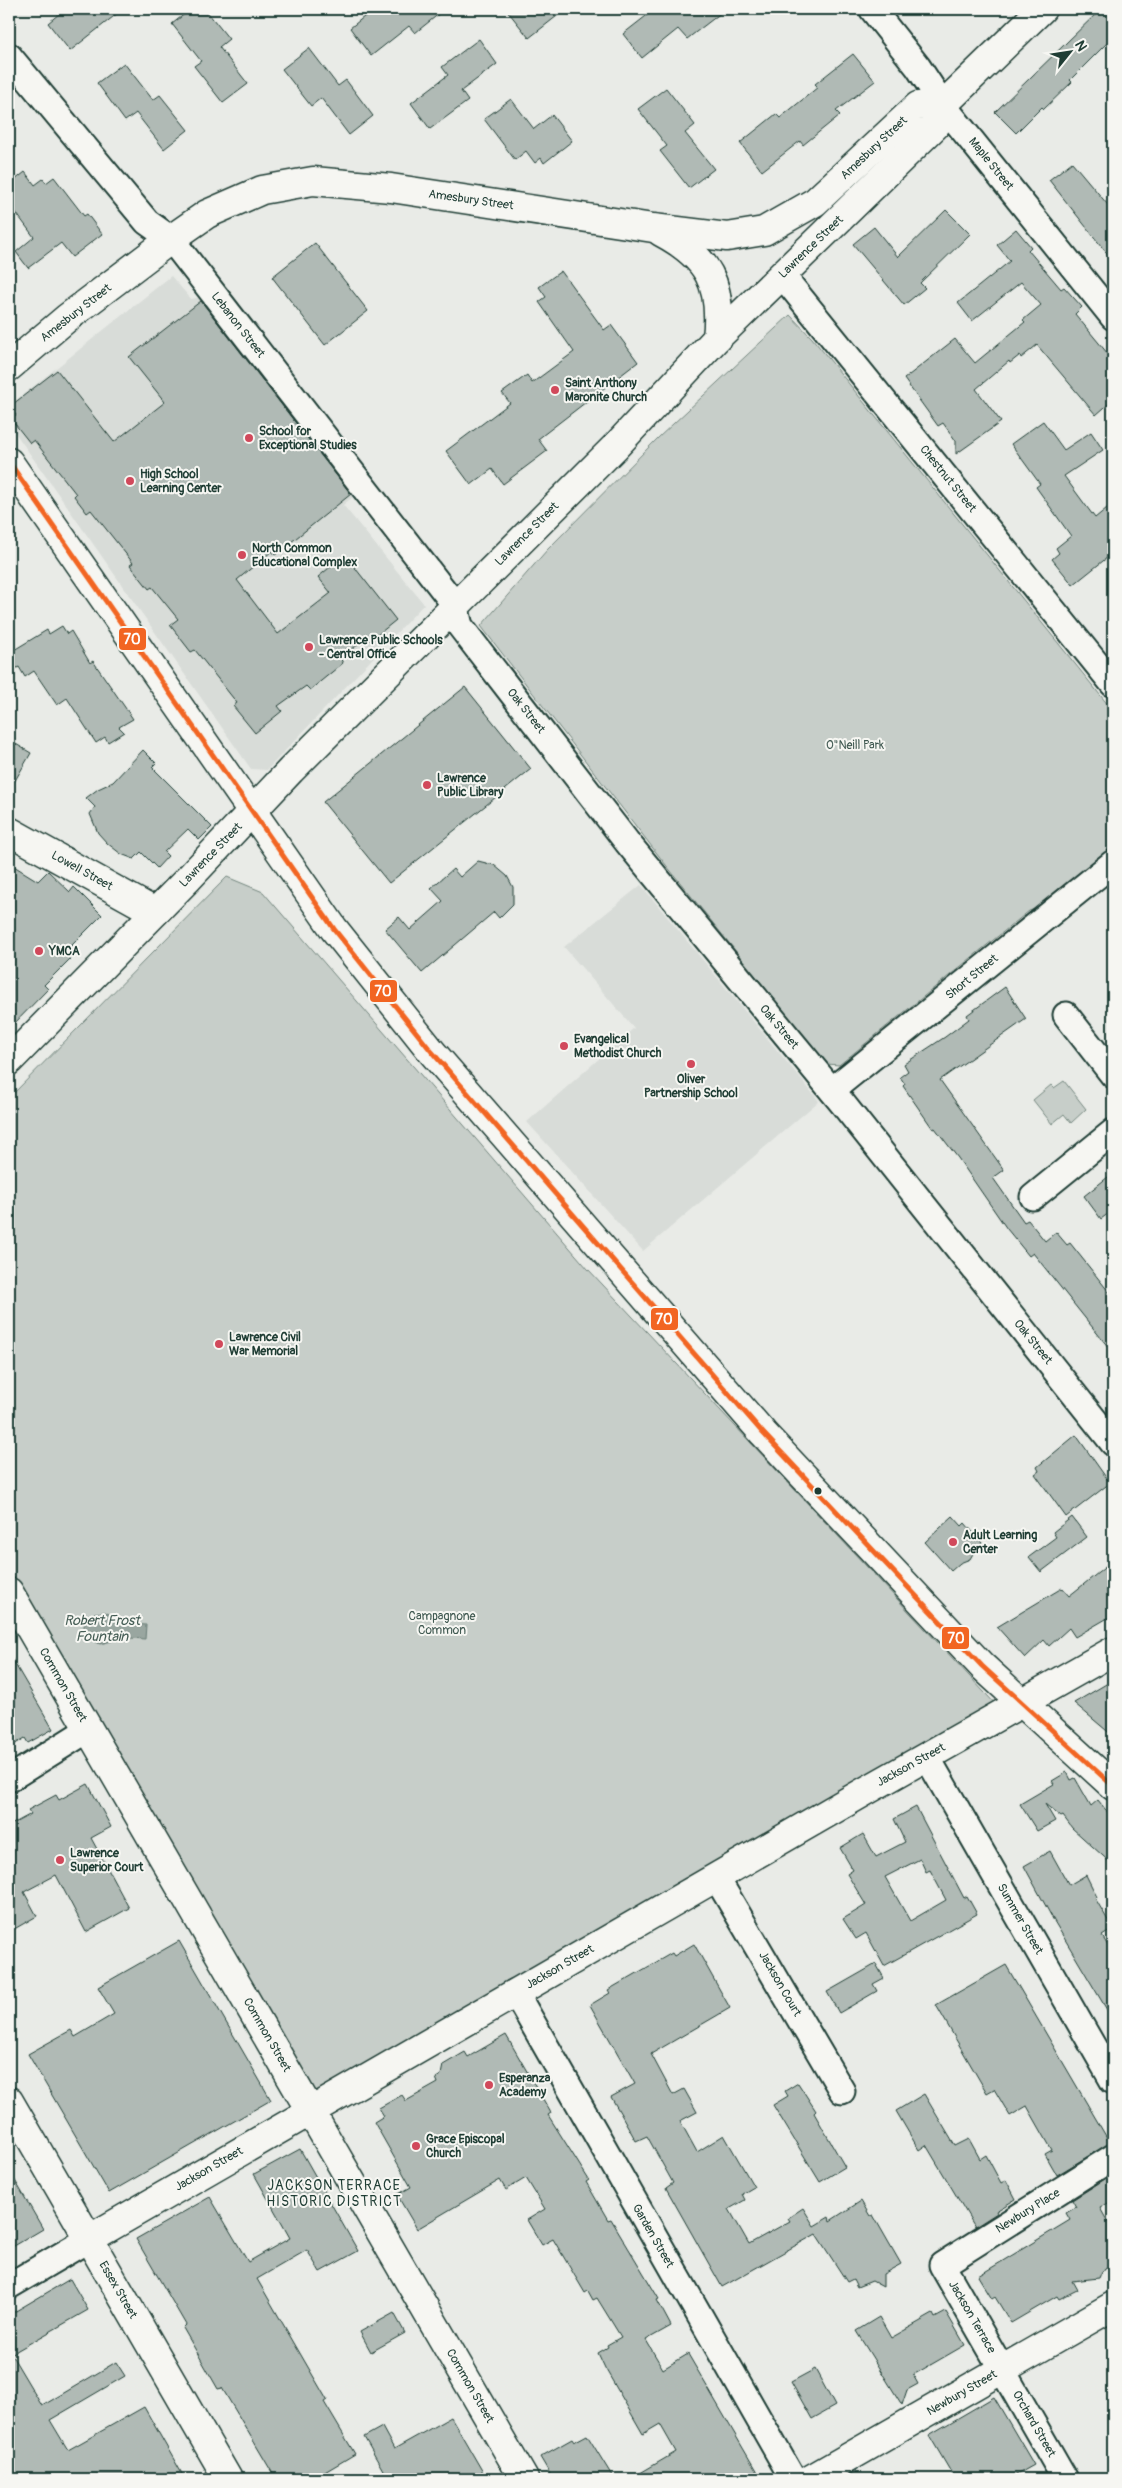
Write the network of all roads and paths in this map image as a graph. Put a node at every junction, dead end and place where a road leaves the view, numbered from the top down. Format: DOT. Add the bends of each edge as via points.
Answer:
graph roads {
  1 [pos="872,9"];
  2 [pos="1042,9"];
  3 [pos="9,56"];
  4 [pos="943,105"];
  5 [pos="653,228"];
  6 [pos="172,239"];
  7 [pos="782,275"];
  8 [pos="1113,317"];
  9 [pos="717,338"];
  10 [pos="9,367"];
  11 [pos="9,462"];
  12 [pos="455,605"];
  13 [pos="1113,684"];
  14 [pos="252,811"];
  15 [pos="9,831"];
  16 [pos="1113,864"];
  17 [pos="155,912"];
  18 [pos="1066,1015"];
  19 [pos="9,1061"];
  20 [pos="1113,1075"];
  21 [pos="832,1090"];
  22 [pos="1113,1132"];
  23 [pos="1033,1197"];
  24 [pos="1113,1443"];
  25 [pos="9,1592"];
  26 [pos="1113,1652"];
  27 [pos="1022,1703"];
  28 [pos="89,1729"];
  29 [pos="927,1757"];
  30 [pos="9,1778"];
  31 [pos="1113,1786"];
  32 [pos="716,1877"];
  33 [pos="515,1992"];
  34 [pos="1113,2082"];
  35 [pos="842,2092"];
  36 [pos="9,2101"];
  37 [pos="311,2110"];
  38 [pos="1113,2157"];
  39 [pos="88,2239"];
  40 [pos="942,2265"];
  41 [pos="9,2286"];
  42 [pos="1113,2306"];
  43 [pos="1002,2370"];
  44 [pos="228,2479"];
  45 [pos="524,2479"];
  46 [pos="793,2479"];
  47 [pos="811,2479"];
  48 [pos="1065,2479"];
  1 -- 4 [label="street, Maple Street"];
  2 -- 4 [label="main road, Lawrence Street"];
  3 -- 6 [label="street, Lebanon Street" via="146,222"];
  4 -- 5 [label="main road, Amesbury Street" via="918,106 815,202 764,231 728,237"];
  4 -- 7 [label="main road, Lawrence Street" via="936,125"];
  4 -- 8 [label="street, Maple Street"];
  5 -- 6 [label="main road, Amesbury Street" via="399,189 313,181 262,190 207,214"];
  5 -- 9 [label="main road" via="681,243 699,258 711,278 719,320"];
  6 -- 10 [label="main road, Amesbury Street" via="67,318"];
  6 -- 12 [label="street, Lebanon Street"];
  7 -- 9 [label="main road, Lawrence Street"];
  7 -- 13 [label="street, Chestnut Street"];
  9 -- 12 [label="main road, Lawrence Street" via="616,446"];
  11 -- 14 [label="main road"];
  12 -- 14 [label="main road, Lawrence Street"];
  12 -- 21 [label="street, Oak Street" via="460,626 627,842"];
  14 -- 17 [label="main road, Lawrence Street"];
  14 -- 27 [label="main road" via="334,929 438,1059 763,1433 982,1666"];
  15 -- 17 [label="main road, Lowell Street"];
  16 -- 21 [label="street, Short Street"];
  17 -- 19 [label="main road, Lawrence Street"];
  18 -- 20 [label="street"];
  21 -- 24 [label="street, Oak Street"];
  22 -- 23 [label="street"];
  25 -- 28 [label="main road, Common Street"];
  26 -- 27 [label="main road, Jackson Street"];
  27 -- 29 [label="main road, Jackson Street"];
  27 -- 31 [label="main road"];
  28 -- 30 [label="street"];
  28 -- 37 [label="main road, Common Street"];
  29 -- 32 [label="main road, Jackson Street"];
  29 -- 34 [label="street, Summer Street"];
  32 -- 33 [label="main road, Jackson Street"];
  32 -- 35 [label="street, Jackson Court"];
  33 -- 37 [label="main road, Jackson Street"];
  33 -- 46 [label="street, Garden Street"];
  36 -- 39 [label="main road, Essex Street"];
  37 -- 39 [label="main road, Jackson Street"];
  37 -- 45 [label="main road, Common Street"];
  38 -- 40 [label="street, Newbury Place"];
  39 -- 41 [label="street, Jackson Street"];
  39 -- 44 [label="main road, Essex Street"];
  40 -- 43 [label="street, Jackson Terrace"];
  42 -- 43 [label="main road, Newbury Street"];
  43 -- 47 [label="main road, Newbury Street"];
  43 -- 48 [label="street, Orchard Street"];
}
